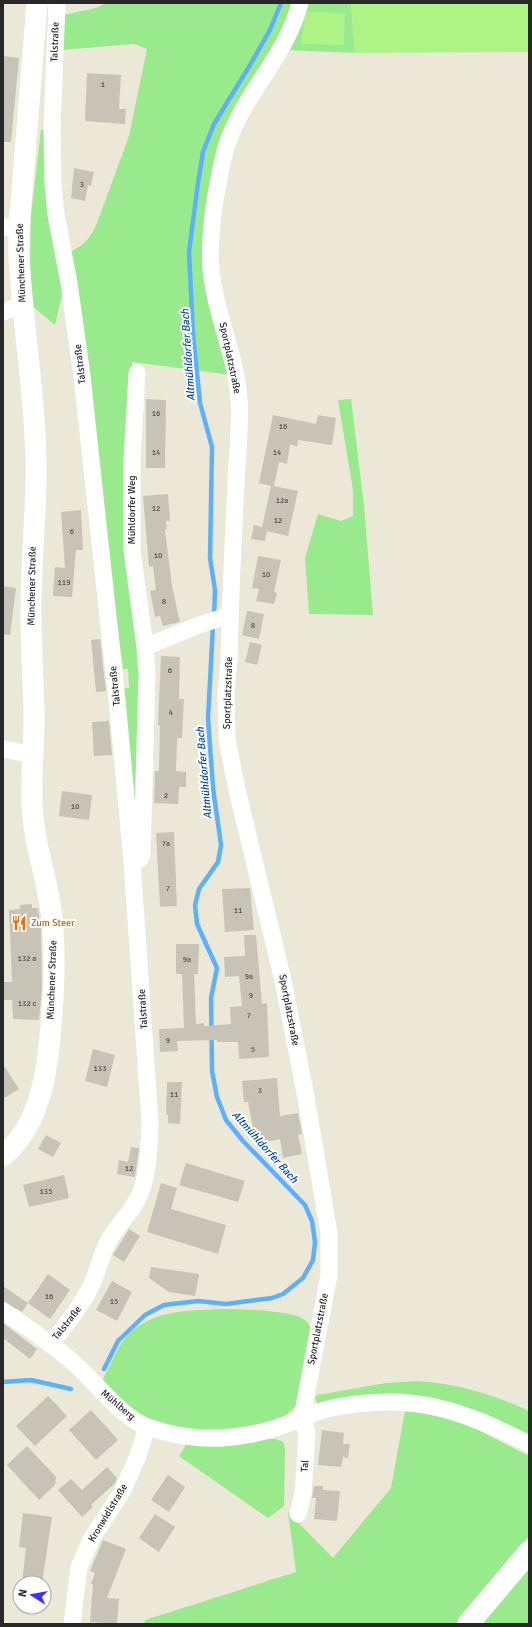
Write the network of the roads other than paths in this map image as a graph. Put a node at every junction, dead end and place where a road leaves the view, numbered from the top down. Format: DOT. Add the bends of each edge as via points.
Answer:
graph roads {
  1 [pos="37,3"];
  2 [pos="57,3"];
  3 [pos="300,3"];
  4 [pos="11,228"];
  5 [pos="22,306"];
  6 [pos="3,312"];
  7 [pos="137,372"];
  8 [pos="227,616"];
  9 [pos="146,647"];
  10 [pos="3,749"];
  11 [pos="33,755"];
  12 [pos="132,861"];
  13 [pos="3,1156"];
  14 [pos="3,1311"];
  15 [pos="51,1344"];
  16 [pos="302,1417"];
  17 [pos="147,1427"];
  18 [pos="529,1444"];
  19 [pos="298,1514"];
  20 [pos="529,1552"];
  21 [pos="72,1624"];
  22 [pos="468,1624"];
  1 -- 4 [label="street, Münchener Straße"];
  2 -- 12 [label="street, Talstraße" via="52,129 53,183 82,376"];
  3 -- 8 [label="street, Sportplatzstraße" via="287,34 229,136 222,160 210,248 213,286 239,397"];
  4 -- 5 [label="street, Münchener Straße"];
  5 -- 6 [label="street"];
  5 -- 11 [label="street, Münchener Straße" via="32,388 36,473 31,620"];
  7 -- 9 [label="street, Mühldorfer Weg" via="131,484 132,550"];
  8 -- 9 [label="street"];
  8 -- 16 [label="street, Sportplatzstraße" via="227,740 282,976 329,1233 329,1275"];
  9 -- 12 [label="street, Mühldorfer Weg" via="147,707 142,853 140,858"];
  10 -- 11 [label="street"];
  11 -- 13 [label="street, Münchener Straße" via="33,830 48,894 53,931 50,1034 47,1065 37,1106 23,1134"];
  12 -- 15 [label="street, Talstraße" via="150,1122 145,1173 136,1202 114,1230 82,1303"];
  14 -- 15 [label="street, Mühlberg"];
  15 -- 17 [label="street, Mühlberg" via="126,1414"];
  16 -- 17 [label="street, Mühlberg" via="276,1428 235,1438 195,1438"];
  16 -- 18 [label="street, Mühlberg" via="356,1404 420,1404 463,1414"];
  16 -- 19 [label="street, Tal" via="307,1433 303,1494"];
  17 -- 21 [label="street, Kronwidlstraße" via="123,1490 92,1538 79,1568"];
  20 -- 22 [label="main road"];
}
